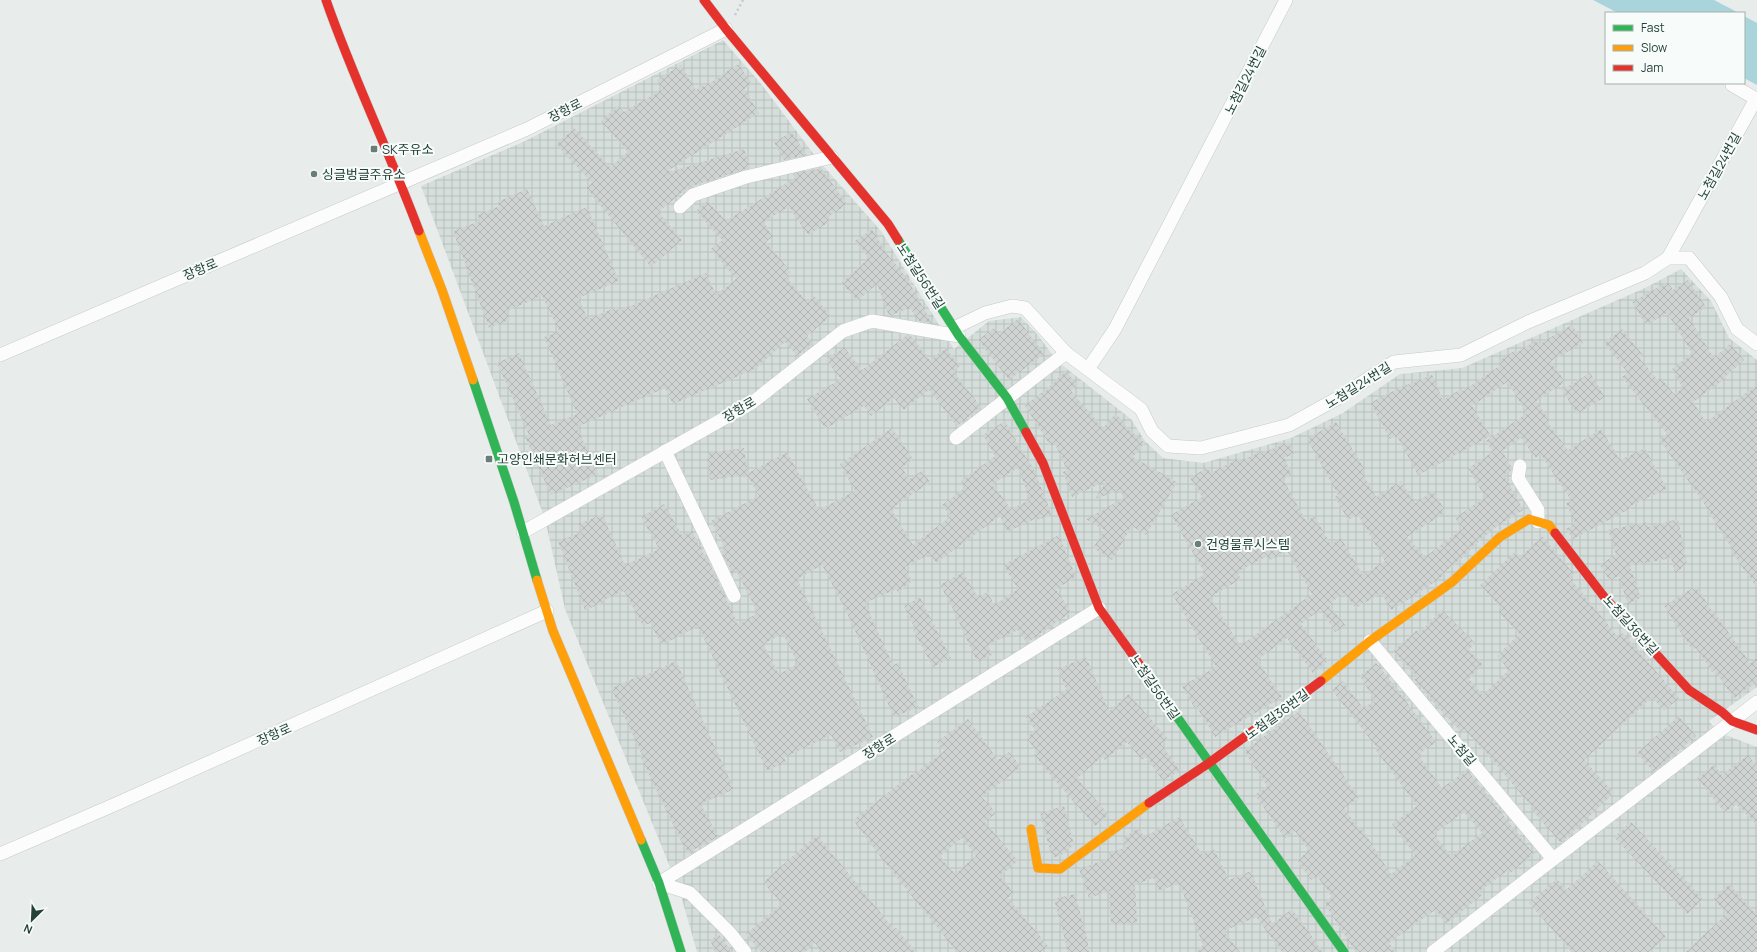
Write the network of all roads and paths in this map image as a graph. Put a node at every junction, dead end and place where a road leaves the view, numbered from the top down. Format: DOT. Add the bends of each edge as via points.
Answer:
graph roads {
  1 [pos="326,0"];
  2 [pos="704,0"];
  3 [pos="1286,0"];
  4 [pos="726,29"];
  5 [pos="1732,85"];
  6 [pos="832,157"];
  7 [pos="401,183"];
  8 [pos="680,207"];
  9 [pos="1668,258"];
  10 [pos="957,332"];
  11 [pos="1757,344"];
  12 [pos="1066,354"];
  13 [pos="0,355"];
  14 [pos="1088,369"];
  15 [pos="1007,398"];
  16 [pos="956,438"];
  17 [pos="665,451"];
  18 [pos="1520,466"];
  19 [pos="1538,522"];
  20 [pos="523,532"];
  21 [pos="734,596"];
  22 [pos="1100,608"];
  23 [pos="547,611"];
  24 [pos="1370,642"];
  25 [pos="1757,702"];
  26 [pos="1732,721"];
  27 [pos="1757,730"];
  28 [pos="1209,763"];
  29 [pos="1031,829"];
  30 [pos="0,854"];
  31 [pos="1553,859"];
  32 [pos="659,883"];
  33 [pos="681,952"];
  34 [pos="746,952"];
  35 [pos="1344,952"];
  36 [pos="1434,952"];
  1 -- 7 [label="street" via="341,43"];
  2 -- 4 [label="street, 노첨길56번길"];
  3 -- 14 [label="street, 노첨길24번길" via="1122,315"];
  4 -- 6 [label="street, 노첨길56번길"];
  4 -- 7 [label="street, 장항로" via="527,129"];
  5 -- 9 [label="street, 노첨길24번길" via="1756,100"];
  6 -- 8 [label="street" via="746,177 693,195"];
  6 -- 10 [label="street, 노첨길56번길" via="888,224"];
  7 -- 13 [label="street, 장항로"];
  7 -- 20 [label="street" via="442,290"];
  9 -- 11 [label="street" via="1689,258 1721,297 1737,328"];
  9 -- 14 [label="street, 노첨길24번길" via="1645,273 1528,322 1461,355 1394,362 1338,398 1289,425 1201,448 1168,446 1152,431 1141,409"];
  10 -- 12 [label="street, 노첨길24번길" via="985,312 1012,306 1025,308"];
  10 -- 15 [label="street, 노첨길56번길"];
  10 -- 17 [label="street, 장항로" via="872,322 843,331 753,402"];
  12 -- 14 [label="street, 노첨길24번길"];
  12 -- 15 [label="street"];
  15 -- 16 [label="street"];
  15 -- 22 [label="street, 노첨길56번길" via="1043,463"];
  17 -- 20 [label="street, 장항로"];
  17 -- 21 [label="street"];
  18 -- 19 [label="street" via="1518,478 1538,510"];
  19 -- 24 [label="street, 노첨길36번길" via="1529,519 1500,537 1452,582"];
  19 -- 26 [label="street, 노첨길36번길" via="1549,526 1606,598 1689,690"];
  20 -- 23 [label="street"];
  22 -- 28 [label="street, 노첨길56번길"];
  22 -- 32 [label="street, 장항로"];
  23 -- 30 [label="street, 장항로"];
  23 -- 32 [label="street" via="552,631"];
  24 -- 28 [label="street, 노첨길36번길" via="1306,693"];
  24 -- 31 [label="street, 노첨길"];
  25 -- 26 [label="street"];
  26 -- 27 [label="street, 노첨길36번길"];
  26 -- 31 [label="street"];
  28 -- 29 [label="street, 노첨길36번길" via="1060,869 1038,868"];
  28 -- 35 [label="street, 노첨길56번길"];
  31 -- 36 [label="street"];
  32 -- 33 [label="street"];
  32 -- 34 [label="street" via="690,893 730,932"];
}
